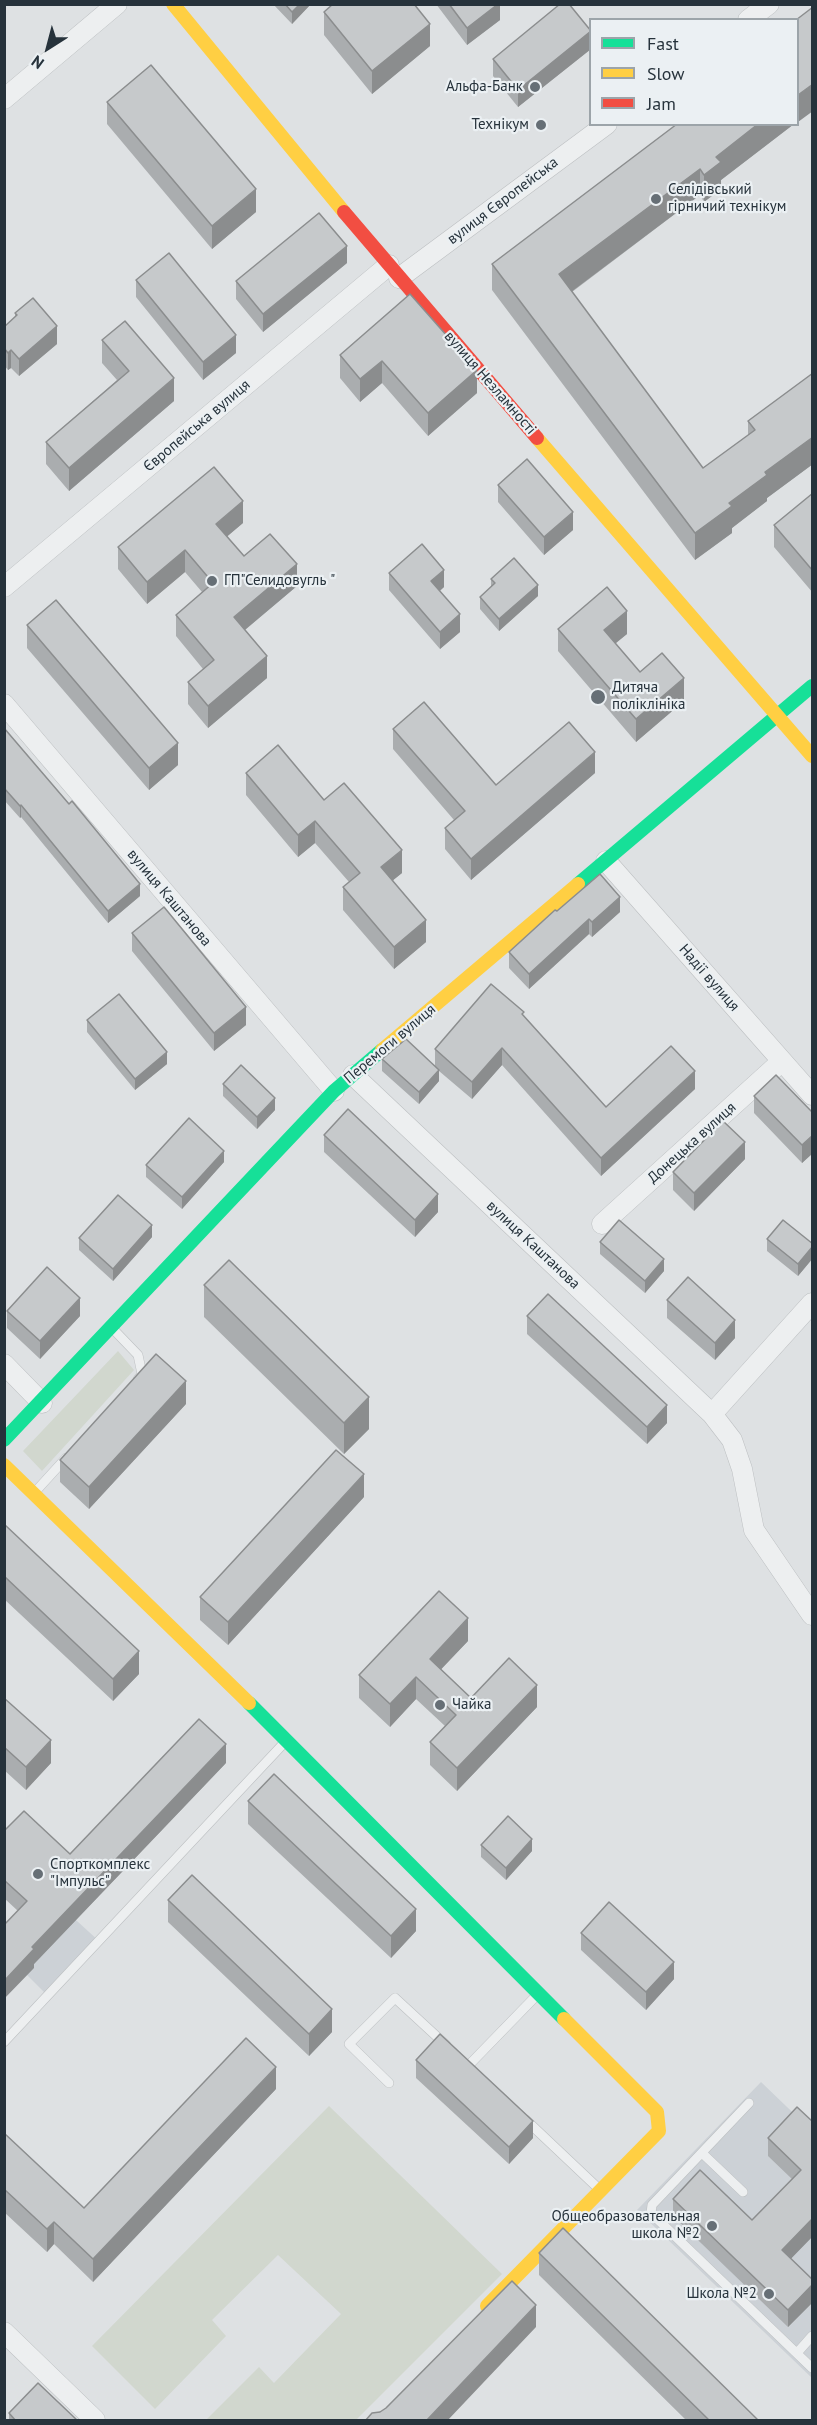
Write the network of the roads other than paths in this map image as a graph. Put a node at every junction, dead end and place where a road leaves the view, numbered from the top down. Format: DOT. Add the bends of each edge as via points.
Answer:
graph roads {
  1 [pos="117,4"];
  2 [pos="173,4"];
  3 [pos="769,4"];
  4 [pos="751,18"];
  5 [pos="4,99"];
  6 [pos="604,126"];
  7 [pos="394,272"];
  8 [pos="4,587"];
  9 [pos="813,686"];
  10 [pos="4,704"];
  11 [pos="777,716"];
  12 [pos="813,756"];
  13 [pos="606,861"];
  14 [pos="782,1061"];
  15 [pos="353,1075"];
  16 [pos="334,1091"];
  17 [pos="813,1095"];
  18 [pos="602,1224"];
  19 [pos="813,1303"];
  20 [pos="112,1328"];
  21 [pos="4,1364"];
  22 [pos="135,1382"];
  23 [pos="42,1403"];
  24 [pos="712,1414"];
  25 [pos="4,1440"];
  26 [pos="73,1451"];
  27 [pos="4,1465"];
  28 [pos="34,1494"];
  29 [pos="813,1615"];
  30 [pos="287,1740"];
  31 [pos="539,1993"];
  32 [pos="4,2042"];
  33 [pos="452,2051"];
  34 [pos="460,2058"];
  35 [pos="468,2066"];
  36 [pos="485,2082"];
  37 [pos="389,2083"];
  38 [pos="749,2103"];
  39 [pos="518,2113"];
  40 [pos="702,2152"];
  41 [pos="600,2191"];
  42 [pos="743,2192"];
  43 [pos="481,2312"];
  44 [pos="4,2332"];
  45 [pos="813,2336"];
  46 [pos="796,2353"];
  47 [pos="813,2368"];
  48 [pos="95,2421"];
  1 -- 5 [label="street"];
  2 -- 7 [label="street, вулиця Незламності"];
  3 -- 4 [label="street"];
  6 -- 7 [label="street, вулиця Європейська"];
  7 -- 8 [label="street, Європейська вулиця"];
  7 -- 11 [label="street, вулиця Незламності"];
  9 -- 11 [label="street, Перемоги вулиця"];
  10 -- 16 [label="street, вулиця Каштанова"];
  11 -- 12 [label="street, вулиця Незламності"];
  11 -- 13 [label="street, Перемоги вулиця"];
  13 -- 14 [label="street, Надії вулиця"];
  13 -- 15 [label="street, Перемоги вулиця"];
  14 -- 17 [label="street, Надії вулиця"];
  14 -- 18 [label="street, Донецька вулиця"];
  15 -- 16 [label="street, Перемоги вулиця"];
  15 -- 24 [label="street, вулиця Каштанова"];
  16 -- 20 [label="street, Перемоги вулиця"];
  19 -- 24 [label="street"];
  20 -- 22 [label="lane" via="138,1355 142,1374"];
  20 -- 23 [label="street, Перемоги вулиця"];
  21 -- 23 [label="street"];
  23 -- 25 [label="street, Перемоги вулиця"];
  24 -- 29 [label="street, вулиця Каштанова" via="732,1440 754,1530"];
  26 -- 28 [label="lane"];
  27 -- 28 [label="street"];
  28 -- 30 [label="street"];
  30 -- 31 [label="street"];
  30 -- 32 [label="lane"];
  31 -- 35 [label="lane"];
  31 -- 41 [label="street" via="657,2112 659,2131"];
  33 -- 37 [label="lane" via="395,1998 349,2044"];
  34 -- 35 [label="lane"];
  35 -- 36 [label="lane"];
  38 -- 40 [label="lane"];
  39 -- 41 [label="lane"];
  40 -- 42 [label="lane"];
  40 -- 46 [label="lane" via="652,2205 651,2213"];
  41 -- 43 [label="street" via="567,2233"];
  44 -- 48 [label="street"];
  45 -- 46 [label="lane"];
  46 -- 47 [label="lane"];
}
